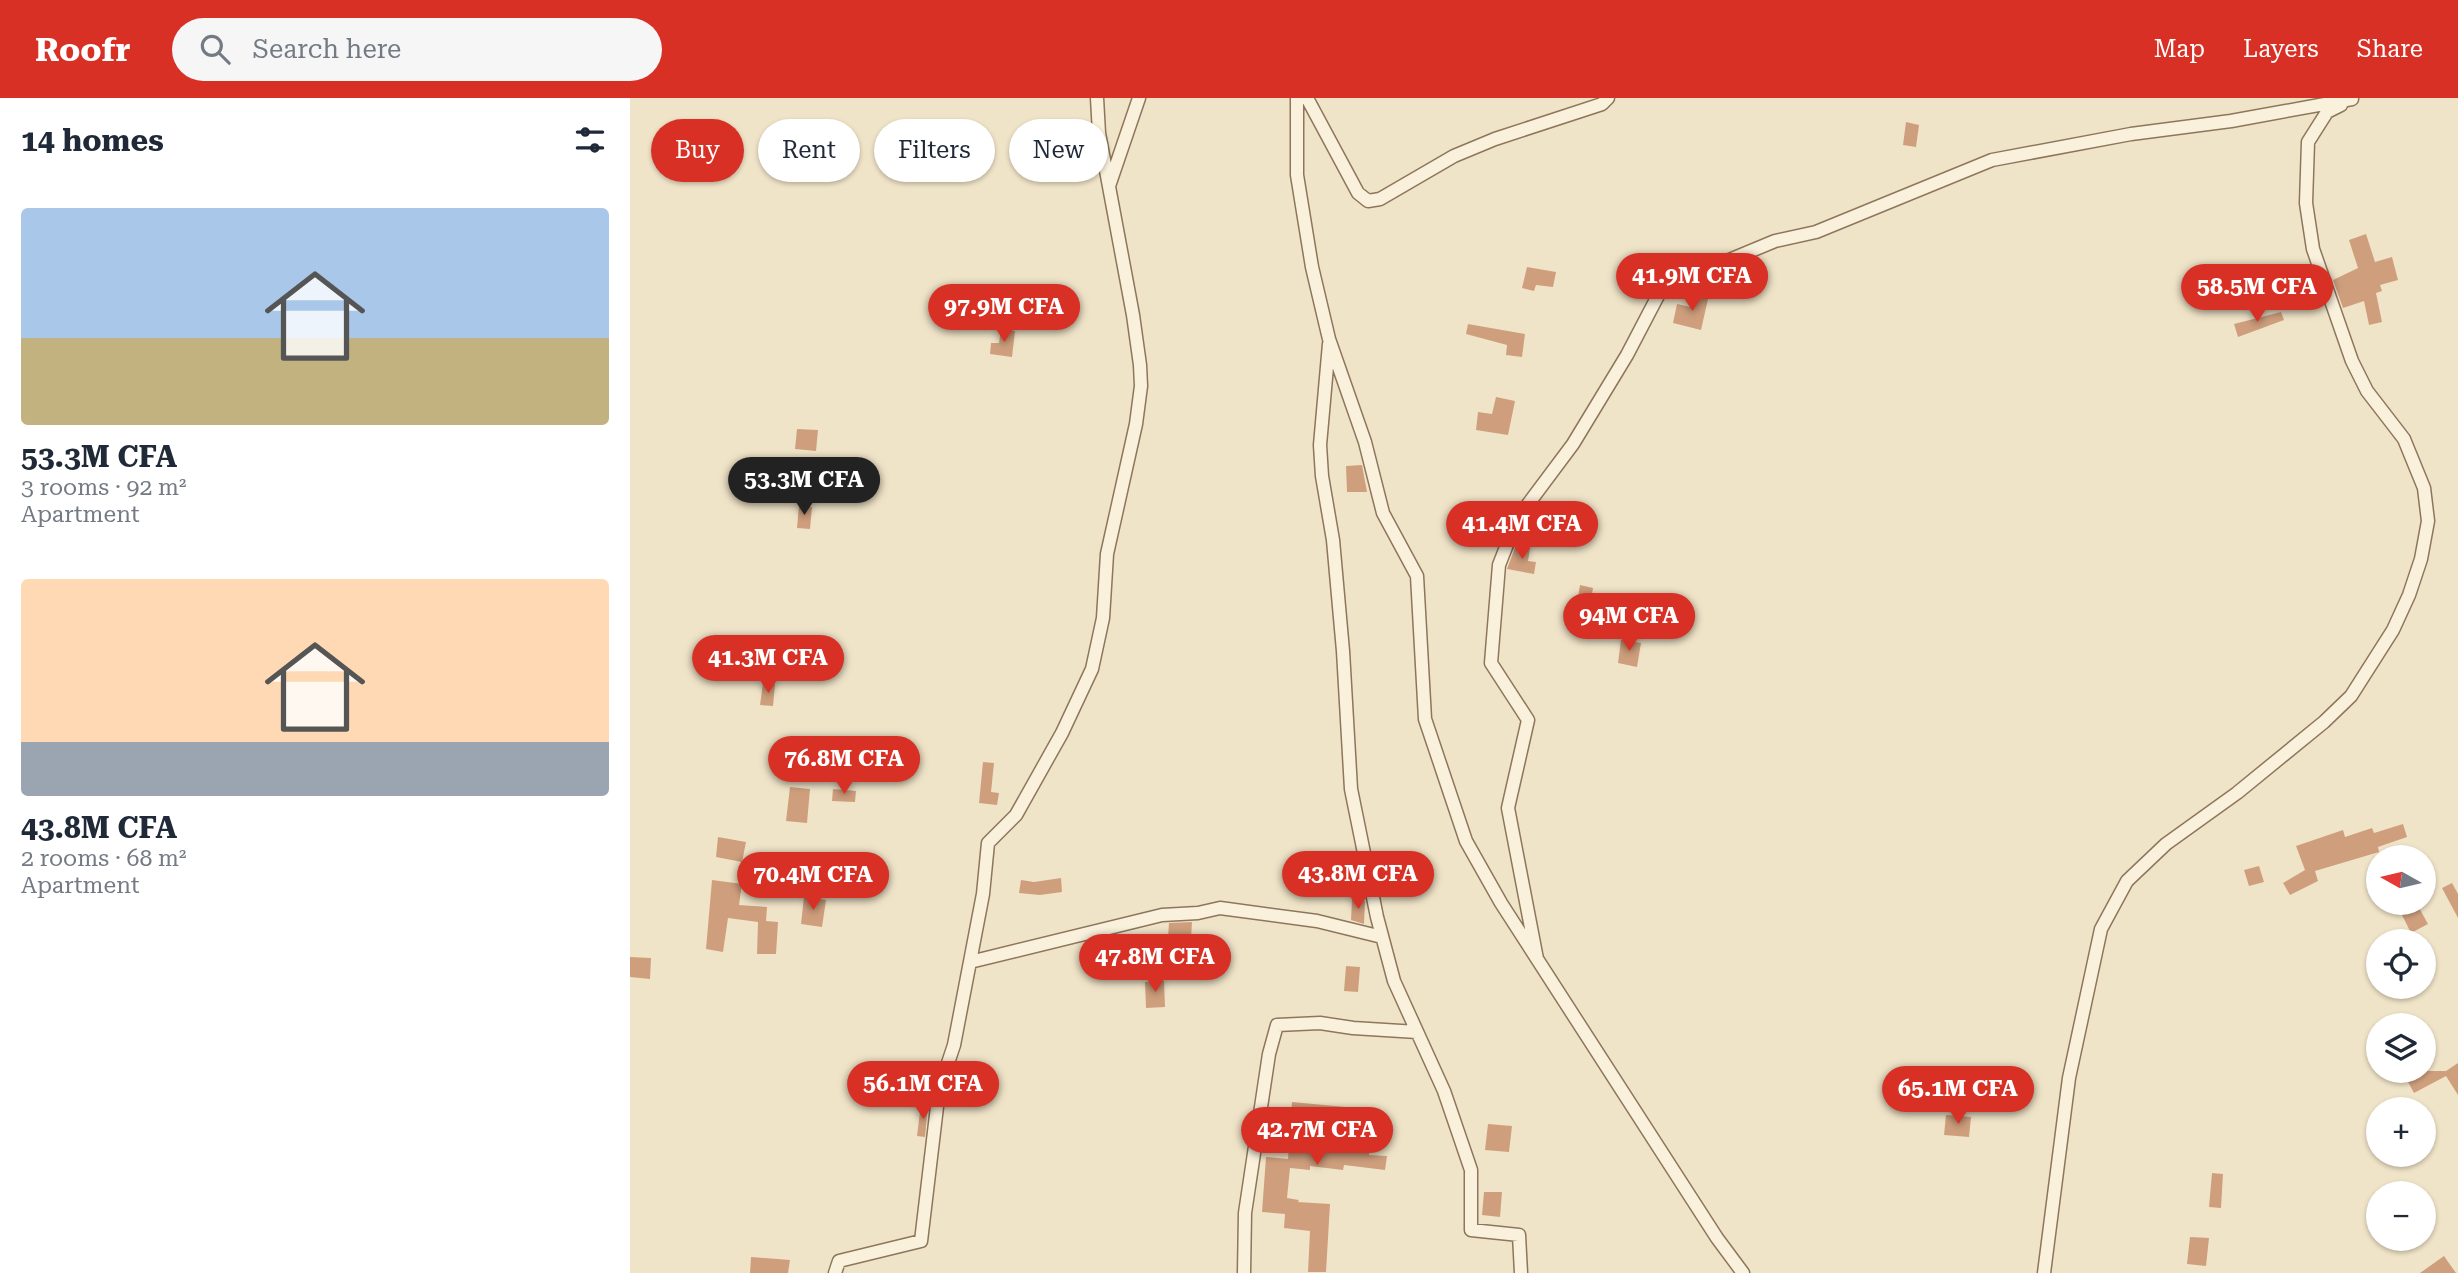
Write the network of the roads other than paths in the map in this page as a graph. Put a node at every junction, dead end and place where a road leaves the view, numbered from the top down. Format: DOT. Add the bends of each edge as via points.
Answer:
graph roads {
  1 [pos="1097,98"];
  2 [pos="1139,98"];
  3 [pos="1297,98"];
  4 [pos="1307,98"];
  5 [pos="1608,98"];
  6 [pos="2353,98"];
  7 [pos="1109,186"];
  8 [pos="1329,339"];
  9 [pos="1382,937"];
  10 [pos="1537,959"];
  11 [pos="970,962"];
  12 [pos="1417,1032"];
  13 [pos="835,1273"];
  14 [pos="1244,1273"];
  15 [pos="1521,1273"];
  16 [pos="1743,1273"];
  17 [pos="2044,1273"];
  1 -- 7 [label="street"];
  2 -- 7 [label="street"];
  3 -- 8 [label="street" via="1297,175"];
  4 -- 5 [label="street" via="1358,193 1368,201 1380,199 1454,156 1602,104"];
  6 -- 10 [label="street" via="1992,160 1662,288 1573,444 1517,519 1499,565 1491,663 1528,720 1508,808"];
  6 -- 17 [label="street" via="2327,112 2308,142 2306,203 2313,249 2353,361 2367,391 2404,439 2424,488 2428,520 2421,559 2393,630 2351,696 2237,793 2166,844 2127,881 2101,929 2069,1078"];
  7 -- 11 [label="street" via="1133,315 1140,386 1107,554 1103,618 1092,669 1062,733 1016,815 988,843"];
  8 -- 9 [label="street" via="1320,445 1322,475 1333,540 1351,789"];
  8 -- 10 [label="street" via="1365,442 1383,513 1417,576 1425,719 1466,841"];
  9 -- 11 [label="street" via="1317,921 1220,908 1163,915"];
  9 -- 12 [label="street" via="1394,981"];
  10 -- 16 [label="street"];
  11 -- 13 [label="street" via="954,1045 939,1090 921,1241 839,1261"];
  12 -- 14 [label="street" via="1320,1023 1276,1025 1245,1213"];
  12 -- 15 [label="street" via="1444,1091 1471,1170 1471,1230 1519,1235"];
}
